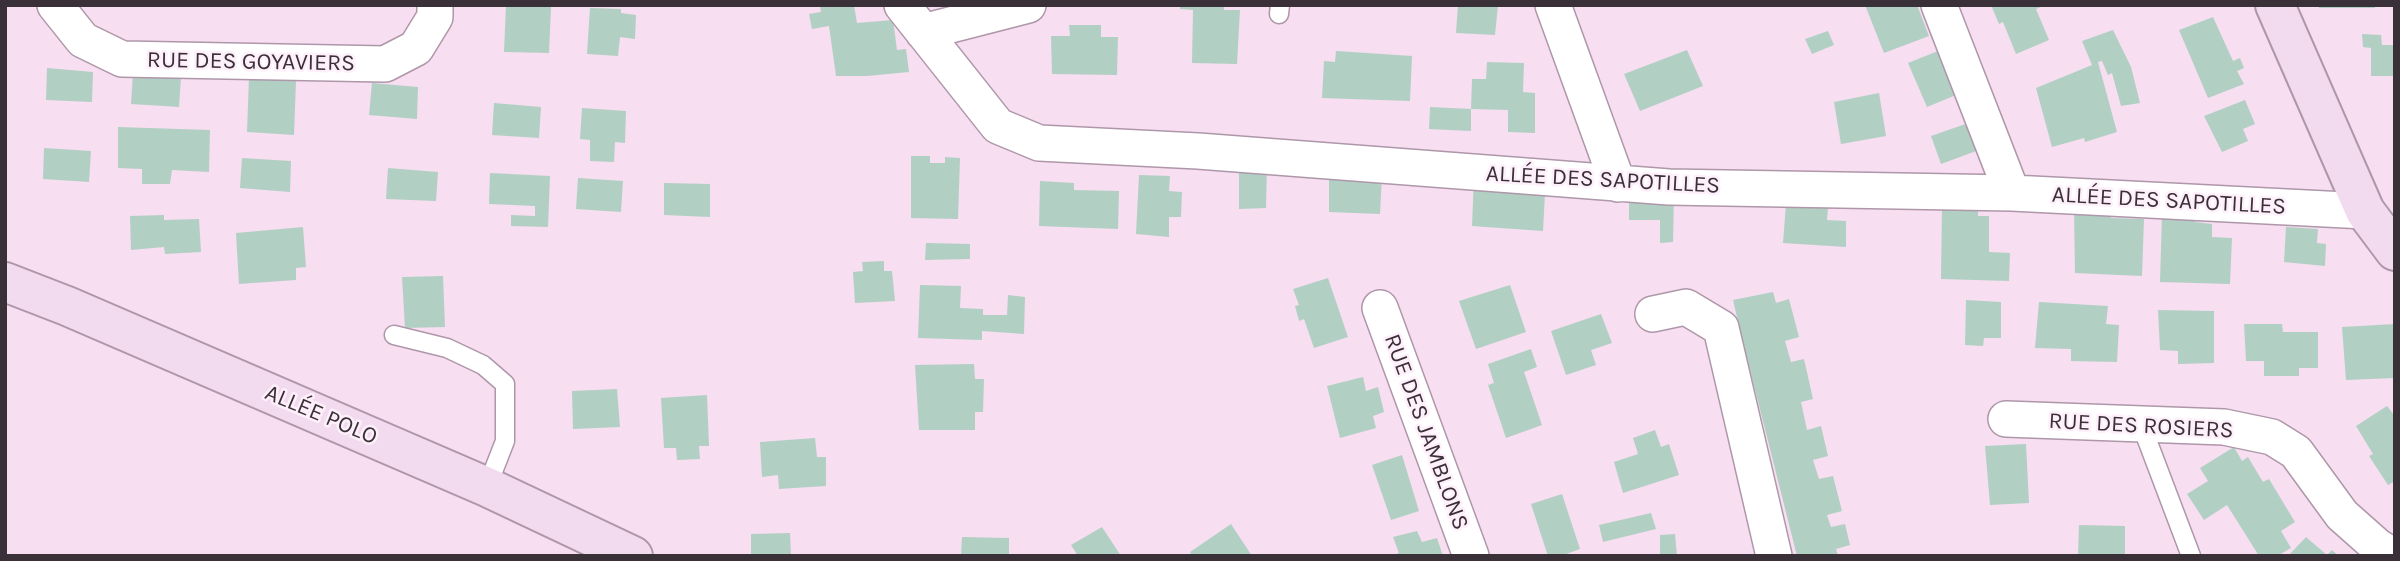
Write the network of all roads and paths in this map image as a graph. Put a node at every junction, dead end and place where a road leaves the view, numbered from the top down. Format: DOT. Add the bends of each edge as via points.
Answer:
graph roads {
  1 [pos="55,5"];
  2 [pos="435,5"];
  3 [pos="1028,5"];
  4 [pos="1553,5"];
  5 [pos="1939,5"];
  6 [pos="2275,5"];
  7 [pos="913,19"];
  8 [pos="1618,184"];
  9 [pos="2012,193"];
  10 [pos="2365,211"];
  11 [pos="2395,251"];
  12 [pos="5,282"];
  13 [pos="1380,308"];
  14 [pos="1653,314"];
  15 [pos="394,335"];
  16 [pos="2006,419"];
  17 [pos="2141,424"];
  18 [pos="487,487"];
  19 [pos="633,556"];
  20 [pos="1471,556"];
  21 [pos="1774,556"];
  22 [pos="2192,556"];
  23 [pos="2393,556"];
  1 -- 2 [label="street, RUE DES GOYAVIERS" via="83,40 122,60 386,64 416,48 435,17"];
  3 -- 7 [label="street"];
  4 -- 8 [label="street"];
  5 -- 9 [label="street"];
  6 -- 10 [label="street"];
  7 -- 8 [label="street, ALLÉE DES SAPOTILLES" via="998,126 1039,143"];
  8 -- 9 [label="street, ALLÉE DES SAPOTILLES"];
  9 -- 10 [label="street, ALLÉE DES SAPOTILLES"];
  10 -- 11 [label="street"];
  12 -- 18 [label="street, ALLÉE POLO"];
  13 -- 20 [label="street, RUE DES JAMBLONS"];
  14 -- 21 [label="street" via="1686,307 1721,328"];
  15 -- 18 [label="lane" via="447,348 482,365 505,384 505,441"];
  16 -- 17 [label="street, RUE DES ROSIERS"];
  17 -- 22 [label="lane"];
  17 -- 23 [label="street, RUE DES ROSIERS" via="2224,427 2272,437 2296,452 2343,515"];
  18 -- 19 [label="street, ALLÉE POLO"];
}
